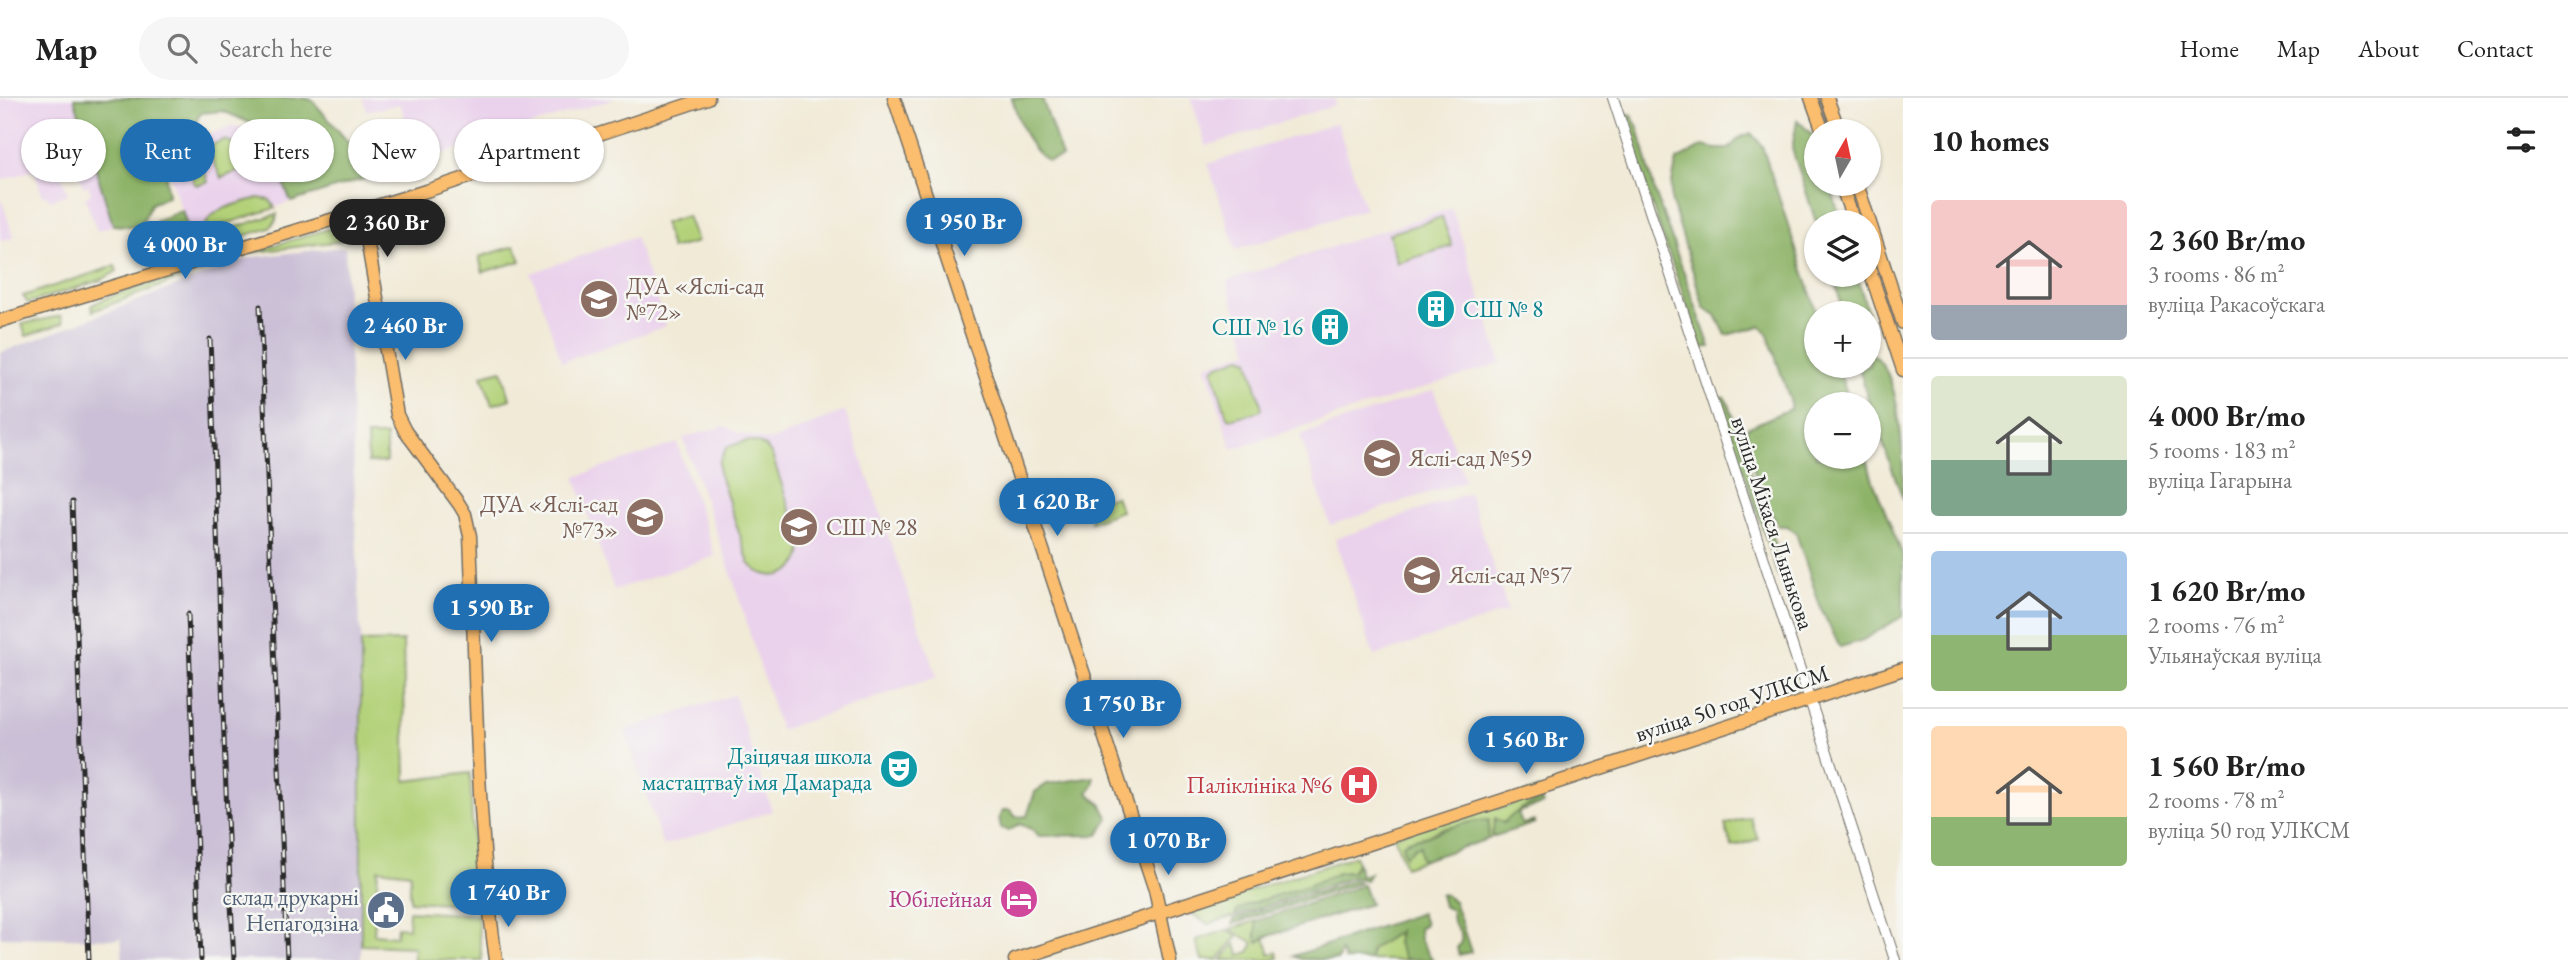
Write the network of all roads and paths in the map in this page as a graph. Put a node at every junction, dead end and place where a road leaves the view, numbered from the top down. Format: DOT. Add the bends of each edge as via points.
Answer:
graph roads {
  1 [pos="708,98"];
  2 [pos="894,98"];
  3 [pos="1613,98"];
  4 [pos="1811,98"];
  5 [pos="1827,98"];
  6 [pos="1819,119"];
  7 [pos="1835,119"];
  8 [pos="1861,196"];
  9 [pos="362,210"];
  10 [pos="1875,287"];
  11 [pos="0,321"];
  12 [pos="1903,323"];
  13 [pos="1903,370"];
  14 [pos="1903,669"];
  15 [pos="1811,700"];
  16 [pos="1159,913"];
  17 [pos="496,960"];
  18 [pos="1015,960"];
  19 [pos="1170,960"];
  20 [pos="1895,960"];
  1 -- 9 [label="main road"];
  2 -- 16 [label="main road" via="1149,870"];
  3 -- 15 [label="street, вуліца Міхася Лынькова"];
  4 -- 6 [label="main road"];
  5 -- 7 [label="main road"];
  8 -- 12 [label="main road"];
  9 -- 11 [label="main road"];
  9 -- 17 [label="main road" via="397,415 465,513 470,536 483,838"];
  10 -- 13 [label="main road"];
  14 -- 15 [label="main road, вуліца 50 год УЛКСМ"];
  15 -- 16 [label="main road, вуліца 50 год УЛКСМ"];
  15 -- 20 [label="street, вуліца Міхася Лынькова"];
  16 -- 18 [label="main road, вуліца 50 год УЛКСМ"];
  16 -- 19 [label="main road"];
}
